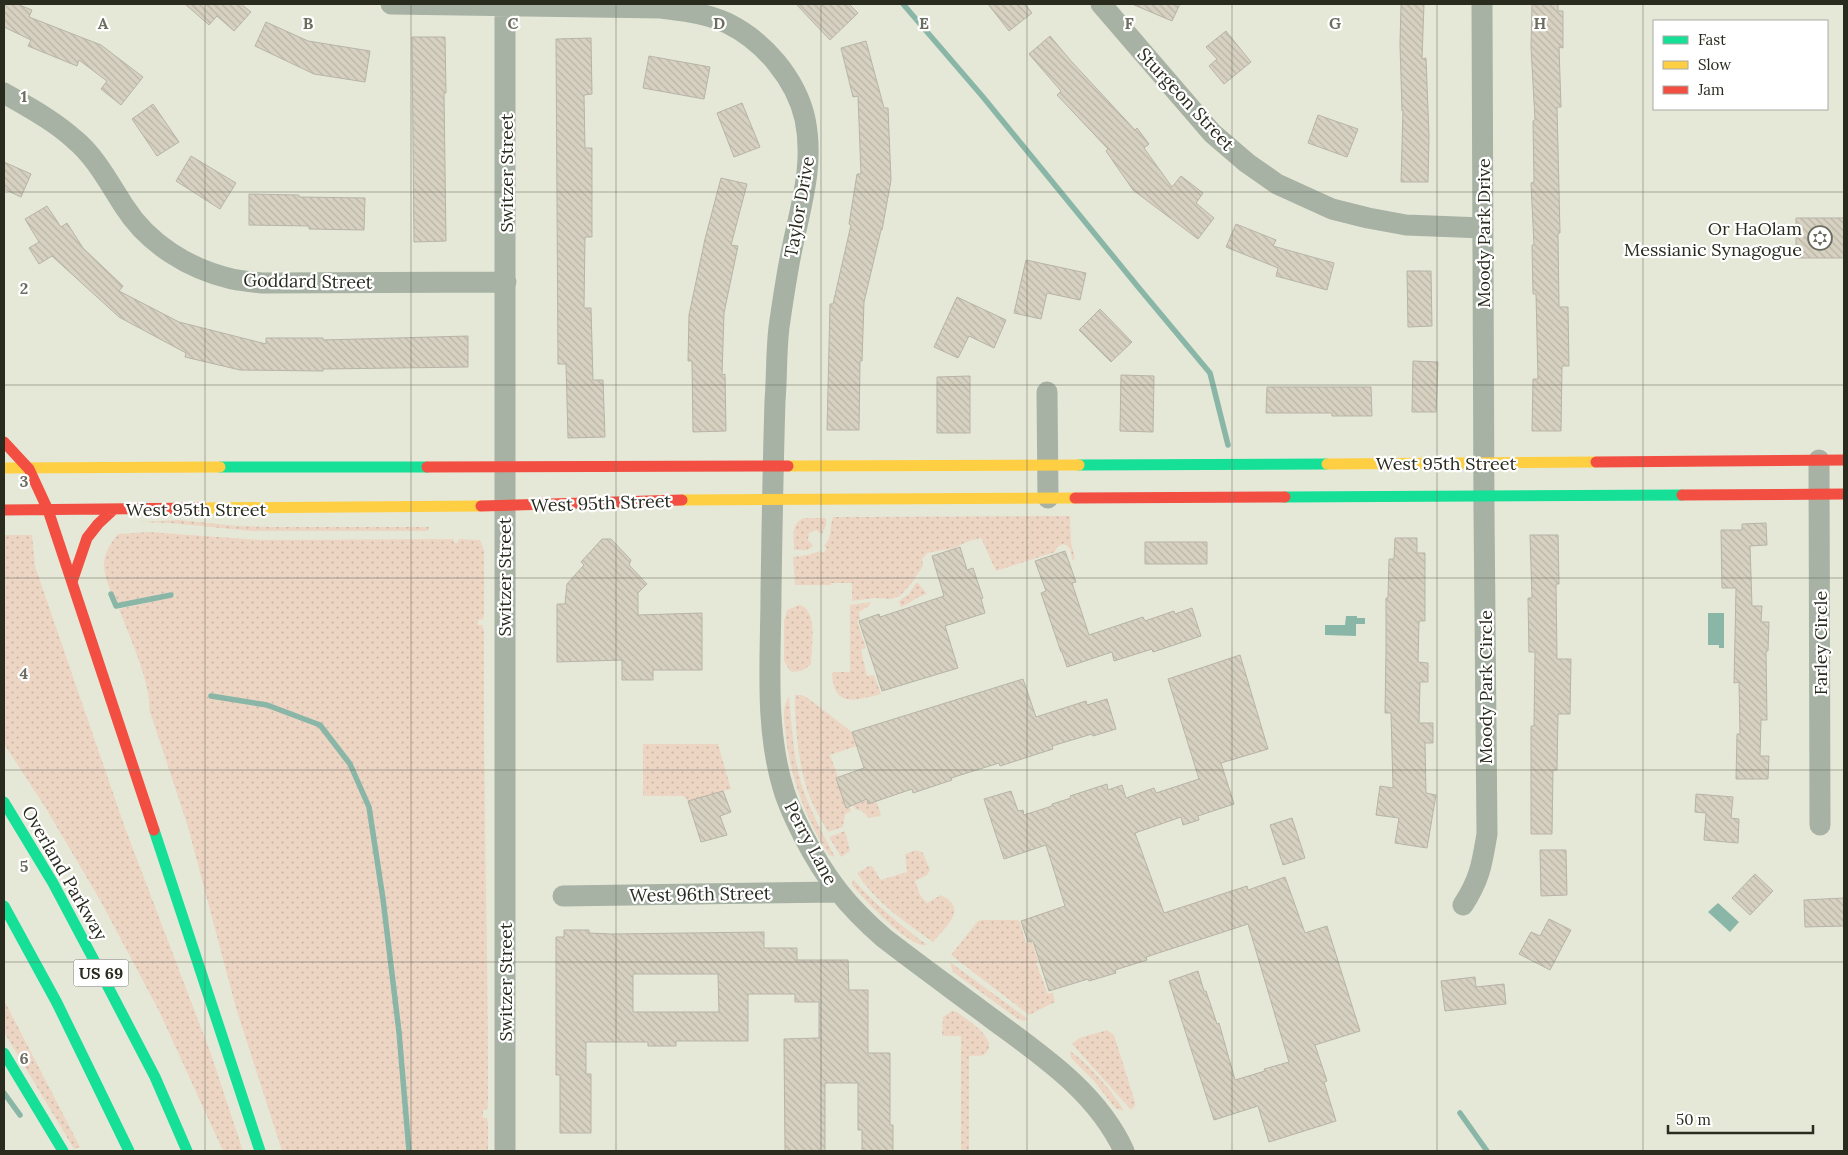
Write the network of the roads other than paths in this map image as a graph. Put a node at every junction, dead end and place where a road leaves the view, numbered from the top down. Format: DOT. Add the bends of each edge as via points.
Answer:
graph roads {
  1 [pos="391,4"];
  2 [pos="505,4"];
  3 [pos="1101,4"];
  4 [pos="1482,4"];
  5 [pos="4,93"];
  6 [pos="1483,228"];
  7 [pos="506,282"];
  8 [pos="1047,392"];
  9 [pos="4,442"];
  10 [pos="1819,460"];
  11 [pos="1844,460"];
  12 [pos="1483,463"];
  13 [pos="1048,464"];
  14 [pos="773,466"];
  15 [pos="504,467"];
  16 [pos="4,468"];
  17 [pos="29,469"];
  18 [pos="1820,494"];
  19 [pos="1844,494"];
  20 [pos="1484,496"];
  21 [pos="1048,498"];
  22 [pos="772,500"];
  23 [pos="504,506"];
  24 [pos="114,509"];
  25 [pos="4,510"];
  26 [pos="48,510"];
  27 [pos="72,582"];
  28 [pos="4,802"];
  29 [pos="1820,825"];
  30 [pos="837,892"];
  31 [pos="563,896"];
  32 [pos="1463,905"];
  33 [pos="4,906"];
  34 [pos="4,1053"];
  35 [pos="62,1151"];
  36 [pos="129,1151"];
  37 [pos="187,1151"];
  38 [pos="260,1151"];
  39 [pos="505,1151"];
  40 [pos="1124,1151"];
  1 -- 2 [label="street, Taylor Drive"];
  2 -- 7 [label="street, Switzer Street"];
  2 -- 14 [label="street, Taylor Drive" via="660,8 694,12 727,23 753,39 776,63 794,90 810,148 779,330"];
  3 -- 6 [label="street, Sturgeon Street" via="1212,133 1276,184 1332,209 1368,218 1406,225"];
  4 -- 6 [label="street, Moody Park Drive"];
  5 -- 7 [label="street, Goddard Street" via="74,139 107,178 145,233 169,253 199,268 232,279 262,283"];
  6 -- 12 [label="street, Moody Park Drive"];
  7 -- 15 [label="street, Switzer Street"];
  8 -- 13 [label="street"];
  9 -- 17 [label="main road"];
  10 -- 11 [label="main road, West 95th Street"];
  10 -- 12 [label="main road, West 95th Street"];
  10 -- 18 [label="street, Farley Circle"];
  12 -- 13 [label="main road, West 95th Street" via="1299,468"];
  12 -- 20 [label="street, Moody Park Circle"];
  13 -- 14 [label="main road, West 95th Street"];
  13 -- 21 [label="street"];
  14 -- 15 [label="main road, West 95th Street"];
  14 -- 22 [label="street, Perry Lane"];
  15 -- 17 [label="main road, West 95th Street"];
  15 -- 23 [label="street, Switzer Street"];
  16 -- 17 [label="main road, West 95th Street"];
  17 -- 26 [label="main road"];
  18 -- 19 [label="main road, West 95th Street"];
  18 -- 20 [label="main road, West 95th Street"];
  18 -- 29 [label="street, Farley Circle"];
  20 -- 21 [label="main road, West 95th Street" via="1300,493"];
  20 -- 32 [label="street, Moody Park Circle" via="1487,834 1475,887"];
  21 -- 22 [label="main road, West 95th Street"];
  22 -- 23 [label="main road, West 95th Street"];
  22 -- 30 [label="street, Perry Lane" via="771,713 778,765 793,816 816,861"];
  23 -- 24 [label="main road, West 95th Street"];
  23 -- 39 [label="street, Switzer Street"];
  24 -- 26 [label="main road, West 95th Street"];
  24 -- 27 [label="main road" via="87,538"];
  25 -- 26 [label="main road, West 95th Street"];
  26 -- 27 [label="main road"];
  27 -- 38 [label="main road"];
  28 -- 37 [label="main road, Overland Parkway / US 69" via="106,981 155,1077"];
  30 -- 31 [label="street, West 96th Street"];
  30 -- 40 [label="street, Perry Lane" via="884,938 1057,1068 1089,1099"];
  33 -- 36 [label="main road, US 69" via="57,1003"];
  34 -- 35 [label="main road"];
}
